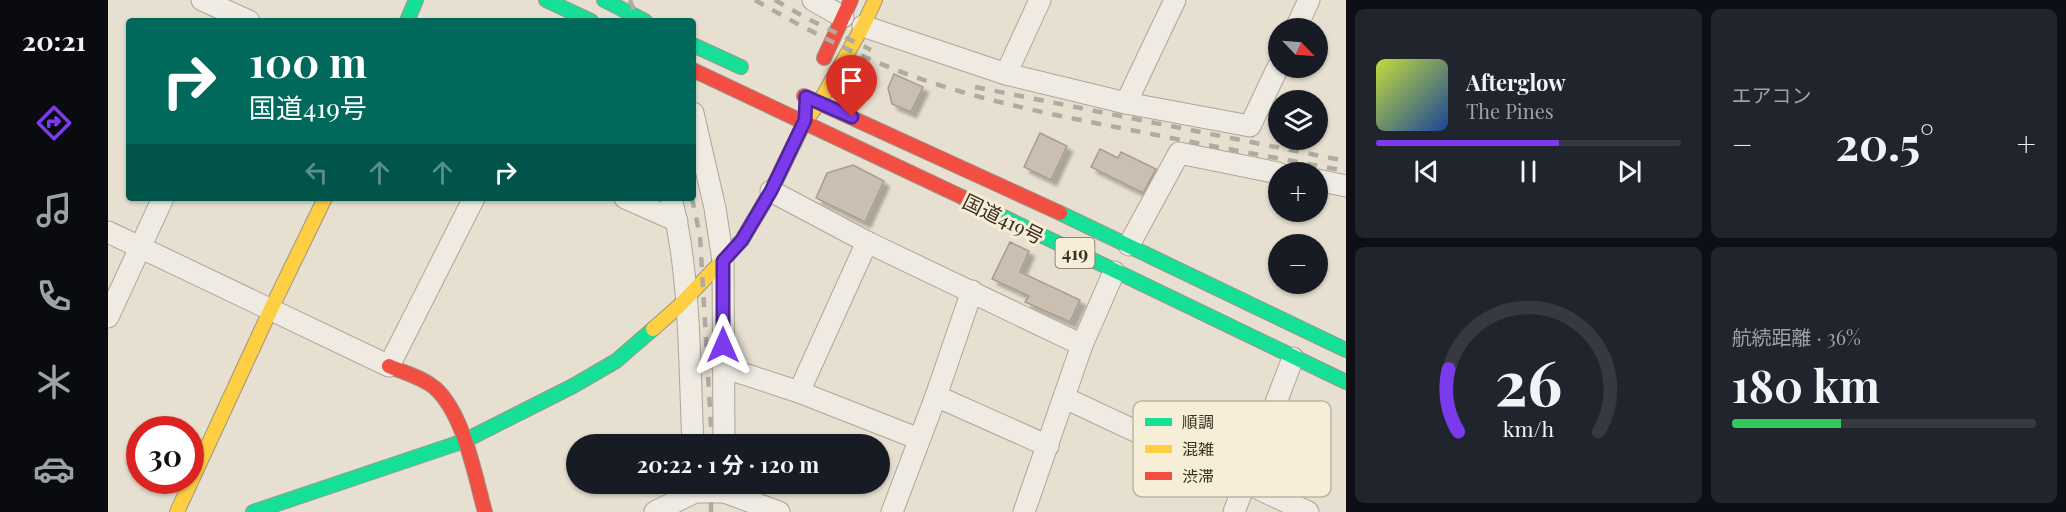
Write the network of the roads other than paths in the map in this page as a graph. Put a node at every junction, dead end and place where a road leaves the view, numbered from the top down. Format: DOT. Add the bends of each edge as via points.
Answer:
graph roads {
  1 [pos="202,0"];
  2 [pos="416,0"];
  3 [pos="546,0"];
  4 [pos="604,0"];
  5 [pos="813,0"];
  6 [pos="875,0"];
  7 [pos="1040,0"];
  8 [pos="1175,0"];
  9 [pos="1309,0"];
  10 [pos="847,9"];
  11 [pos="241,18"];
  12 [pos="408,18"];
  13 [pos="585,18"];
  14 [pos="639,18"];
  15 [pos="1301,18"];
  16 [pos="863,26"];
  17 [pos="696,46"];
  18 [pos="820,67"];
  19 [pos="696,71"];
  20 [pos="752,72"];
  21 [pos="1006,74"];
  22 [pos="1273,78"];
  23 [pos="791,90"];
  24 [pos="808,92"];
  25 [pos="819,103"];
  26 [pos="1126,103"];
  27 [pos="805,120"];
  28 [pos="696,126"];
  29 [pos="1268,171"];
  30 [pos="1328,182"];
  31 [pos="1346,186"];
  32 [pos="771,191"];
  33 [pos="162,201"];
  34 [pos="324,201"];
  35 [pos="472,201"];
  36 [pos="632,201"];
  37 [pos="672,201"];
  38 [pos="677,221"];
  39 [pos="108,232"];
  40 [pos="867,242"];
  41 [pos="1129,245"];
  42 [pos="140,247"];
  43 [pos="723,261"];
  44 [pos="1114,272"];
  45 [pos="972,291"];
  46 [pos="687,298"];
  47 [pos="271,309"];
  48 [pos="108,317"];
  49 [pos="1082,345"];
  50 [pos="1346,350"];
  51 [pos="1293,358"];
  52 [pos="389,366"];
  53 [pos="723,367"];
  54 [pos="1346,382"];
  55 [pos="799,392"];
  56 [pos="936,396"];
  57 [pos="1065,398"];
  58 [pos="1276,401"];
  59 [pos="1133,429"];
  60 [pos="693,434"];
  61 [pos="724,434"];
  62 [pos="919,439"];
  63 [pos="464,441"];
  64 [pos="1048,446"];
  65 [pos="694,496"];
  66 [pos="725,496"];
  67 [pos="1239,497"];
  68 [pos="1278,497"];
  69 [pos="177,512"];
  70 [pos="253,512"];
  71 [pos="486,512"];
  72 [pos="655,512"];
  73 [pos="779,512"];
  74 [pos="892,512"];
  75 [pos="1024,512"];
  76 [pos="1234,512"];
  77 [pos="1308,512"];
  1 -- 11 [label="street"];
  2 -- 12 [label="main road"];
  3 -- 13 [label="main road"];
  4 -- 14 [label="main road"];
  5 -- 10 [label="street"];
  6 -- 16 [label="main road"];
  7 -- 21 [label="street"];
  8 -- 26 [label="street"];
  9 -- 15 [label="street"];
  10 -- 18 [label="main road"];
  16 -- 21 [label="street"];
  16 -- 25 [label="main road"];
  17 -- 20 [label="main road"];
  19 -- 27 [label="main road, 国道419号 / 419"];
  21 -- 26 [label="street"];
  22 -- 26 [label="street" via="1250,126"];
  23 -- 24 [label="main road, 国道419号 / 419"];
  24 -- 25 [label="main road, 国道419号 / 419"];
  24 -- 27 [label="main road"];
  25 -- 27 [label="main road"];
  25 -- 41 [label="main road, 国道419号 / 419"];
  27 -- 32 [label="main road"];
  27 -- 44 [label="main road, 国道419号 / 419"];
  28 -- 43 [label="street"];
  29 -- 41 [label="street" via="1179,153"];
  30 -- 31 [label="street"];
  32 -- 40 [label="street"];
  32 -- 43 [label="main road" via="742,240"];
  33 -- 42 [label="street"];
  34 -- 47 [label="main road"];
  35 -- 52 [label="street"];
  36 -- 38 [label="street"];
  37 -- 38 [label="street"];
  38 -- 46 [label="street"];
  39 -- 42 [label="street"];
  40 -- 45 [label="street"];
  40 -- 55 [label="street"];
  41 -- 50 [label="main road, 国道419号 / 419"];
  42 -- 47 [label="street"];
  42 -- 48 [label="street"];
  43 -- 46 [label="main road"];
  43 -- 53 [label="street"];
  44 -- 49 [label="street"];
  44 -- 51 [label="main road, 国道419号 / 419"];
  45 -- 49 [label="street"];
  45 -- 56 [label="street"];
  46 -- 60 [label="street"];
  46 -- 63 [label="main road" via="616,361"];
  47 -- 52 [label="street"];
  47 -- 69 [label="main road"];
  49 -- 57 [label="street"];
  51 -- 54 [label="main road, 国道419号 / 419"];
  51 -- 58 [label="street"];
  52 -- 63 [label="main road" via="435,388 453,412"];
  53 -- 55 [label="street"];
  53 -- 61 [label="street"];
  55 -- 62 [label="street"];
  56 -- 62 [label="street"];
  56 -- 64 [label="street"];
  57 -- 59 [label="street"];
  57 -- 64 [label="street"];
  62 -- 74 [label="street"];
  63 -- 70 [label="main road"];
  63 -- 71 [label="main road"];
  64 -- 75 [label="street"];
  65 -- 66 [label="street"];
  65 -- 72 [label="street"];
  66 -- 73 [label="street"];
  67 -- 76 [label="street"];
  68 -- 77 [label="street"];
}
